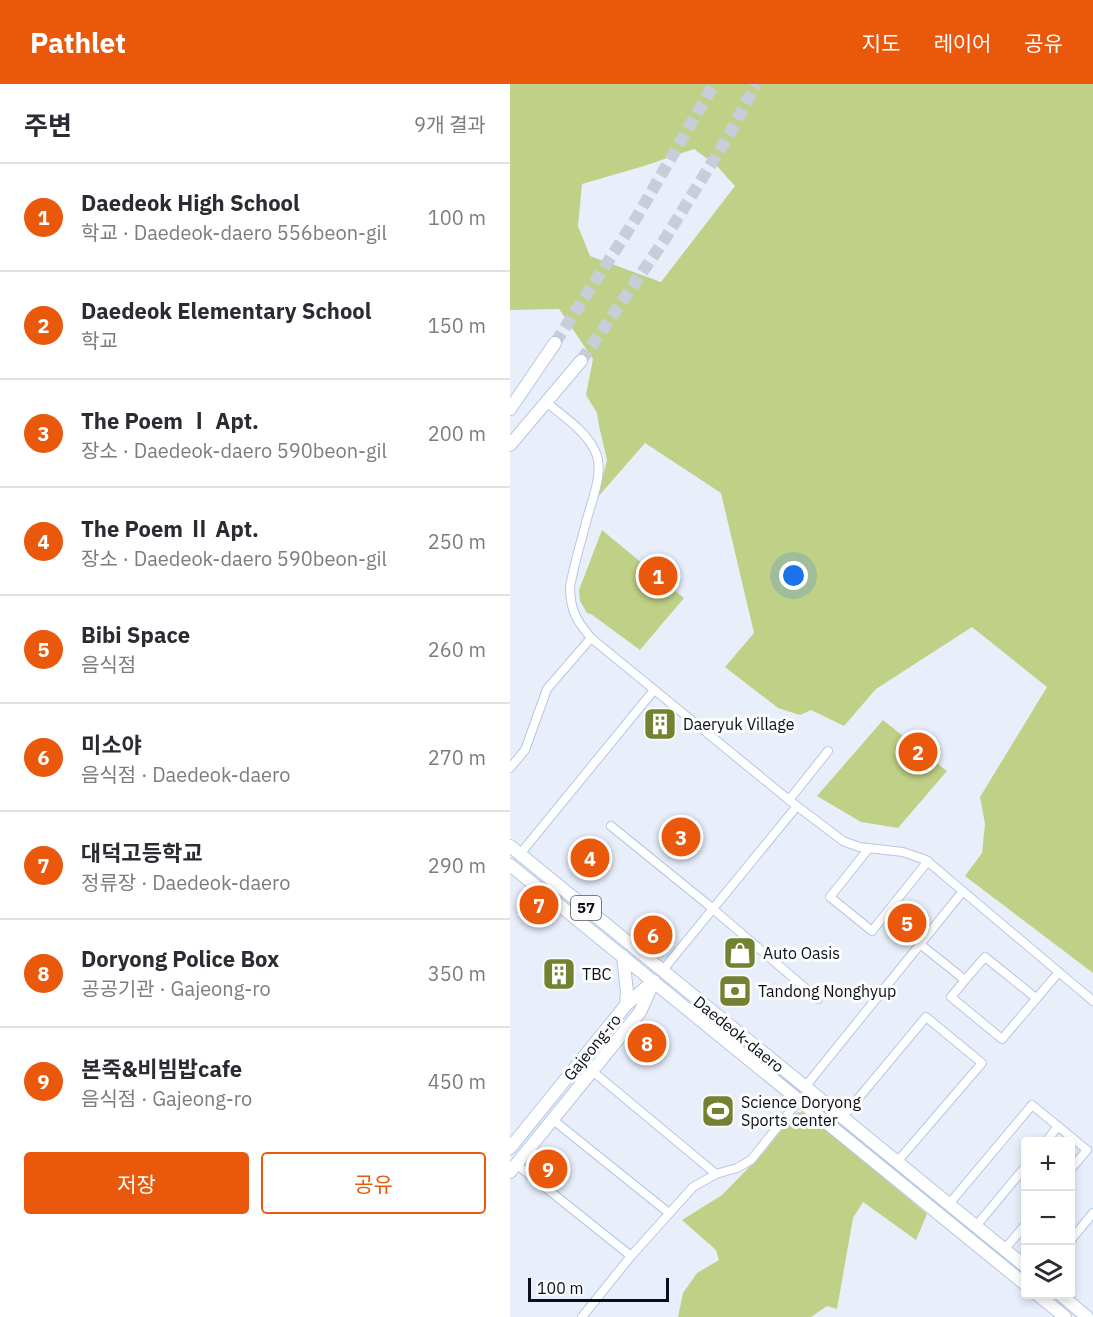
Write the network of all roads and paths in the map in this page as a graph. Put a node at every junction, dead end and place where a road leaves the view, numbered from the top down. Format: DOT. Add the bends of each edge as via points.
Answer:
graph roads {
  1 [pos="555,343"];
  2 [pos="581,361"];
  3 [pos="546,402"];
  4 [pos="510,409"];
  5 [pos="510,445"];
  6 [pos="591,638"];
  7 [pos="654,690"];
  8 [pos="828,751"];
  9 [pos="510,768"];
  10 [pos="789,800"];
  11 [pos="797,806"];
  12 [pos="611,826"];
  13 [pos="869,848"];
  14 [pos="515,850"];
  15 [pos="928,861"];
  16 [pos="510,865"];
  17 [pos="963,891"];
  18 [pos="713,909"];
  19 [pos="920,944"];
  20 [pos="623,956"];
  21 [pos="1059,972"];
  22 [pos="658,976"];
  23 [pos="965,980"];
  24 [pos="1036,998"];
  25 [pos="818,999"];
  26 [pos="1093,1001"];
  27 [pos="626,1005"];
  28 [pos="591,1070"];
  29 [pos="805,1087"];
  30 [pos="800,1100"];
  31 [pos="842,1118"];
  32 [pos="552,1119"];
  33 [pos="1058,1126"];
  34 [pos="1050,1137"];
  35 [pos="1071,1137"];
  36 [pos="1075,1140"];
  37 [pos="510,1148"];
  38 [pos="897,1162"];
  39 [pos="1075,1165"];
  40 [pos="513,1168"];
  41 [pos="1021,1172"];
  42 [pos="716,1174"];
  43 [pos="949,1204"];
  44 [pos="669,1213"];
  45 [pos="1093,1213"];
  46 [pos="976,1226"];
  47 [pos="1021,1230"];
  48 [pos="1075,1236"];
  49 [pos="1004,1250"];
  50 [pos="631,1256"];
  51 [pos="1021,1263"];
  52 [pos="1021,1281"];
  53 [pos="1043,1299"];
  54 [pos="1066,1299"];
  55 [pos="582,1317"];
  56 [pos="1065,1317"];
  57 [pos="1087,1317"];
  1 -- 4 [label="main road"];
  2 -- 3 [label="main road"];
  3 -- 5 [label="main road"];
  3 -- 6 [label="street" via="586,438 598,461 598,476 570,587 573,613"];
  6 -- 7 [label="street"];
  6 -- 9 [label="street" via="547,688 525,750"];
  7 -- 10 [label="street"];
  7 -- 14 [label="street"];
  8 -- 10 [label="street"];
  10 -- 11 [label="street"];
  11 -- 13 [label="street" via="843,841"];
  11 -- 18 [label="street"];
  12 -- 18 [label="street"];
  13 -- 15 [label="street" via="903,852"];
  13 -- 15 [label="street" via="830,897 872,931"];
  14 -- 22 [label="main road, Daedeok-daero / 57"];
  15 -- 17 [label="street"];
  16 -- 20 [label="main road, Daedeok-daero / 57"];
  17 -- 19 [label="street"];
  17 -- 21 [label="street"];
  18 -- 22 [label="street"];
  18 -- 25 [label="street"];
  19 -- 23 [label="street"];
  19 -- 29 [label="street"];
  20 -- 22 [label="main road, Daedeok-daero / 57"];
  20 -- 27 [label="main road"];
  21 -- 24 [label="street"];
  21 -- 26 [label="street"];
  22 -- 27 [label="main road, Gajeong-ro"];
  22 -- 28 [label="main road, Gajeong-ro" via="640,1012"];
  22 -- 29 [label="main road, Daedeok-daero / 57"];
  22 -- 30 [label="main road, Daedeok-daero / 57"];
  23 -- 24 [label="street" via="985,957"];
  23 -- 24 [label="street" via="951,997 1002,1039"];
  27 -- 37 [label="main road, Gajeong-ro"];
  28 -- 32 [label="main road, Gajeong-ro"];
  28 -- 42 [label="street, Gajeong-ro"];
  29 -- 31 [label="main road, Daedeok-daero / 57"];
  30 -- 42 [label="street" via="751,1160"];
  30 -- 52 [label="main road, Daedeok-daero / 57"];
  31 -- 38 [label="main road, Daedeok-daero / 57"];
  31 -- 38 [label="street" via="926,1017 982,1063"];
  32 -- 40 [label="main road, Gajeong-ro"];
  32 -- 44 [label="street"];
  33 -- 34 [label="street"];
  33 -- 35 [label="street"];
  33 -- 43 [label="street" via="1032,1105"];
  36 -- 39 [label="street" via="1087,1150"];
  38 -- 43 [label="main road, Daedeok-daero / 57"];
  40 -- 50 [label="street, Gajeong-ro"];
  41 -- 46 [label="street"];
  42 -- 44 [label="street" via="693,1187"];
  43 -- 46 [label="main road, Daedeok-daero / 57"];
  44 -- 50 [label="street"];
  45 -- 48 [label="street"];
  46 -- 49 [label="main road, Daedeok-daero / 57"];
  47 -- 49 [label="street"];
  49 -- 51 [label="main road, Daedeok-daero / 57"];
  50 -- 55 [label="street"];
  53 -- 56 [label="main road"];
  54 -- 57 [label="main road"];
}
